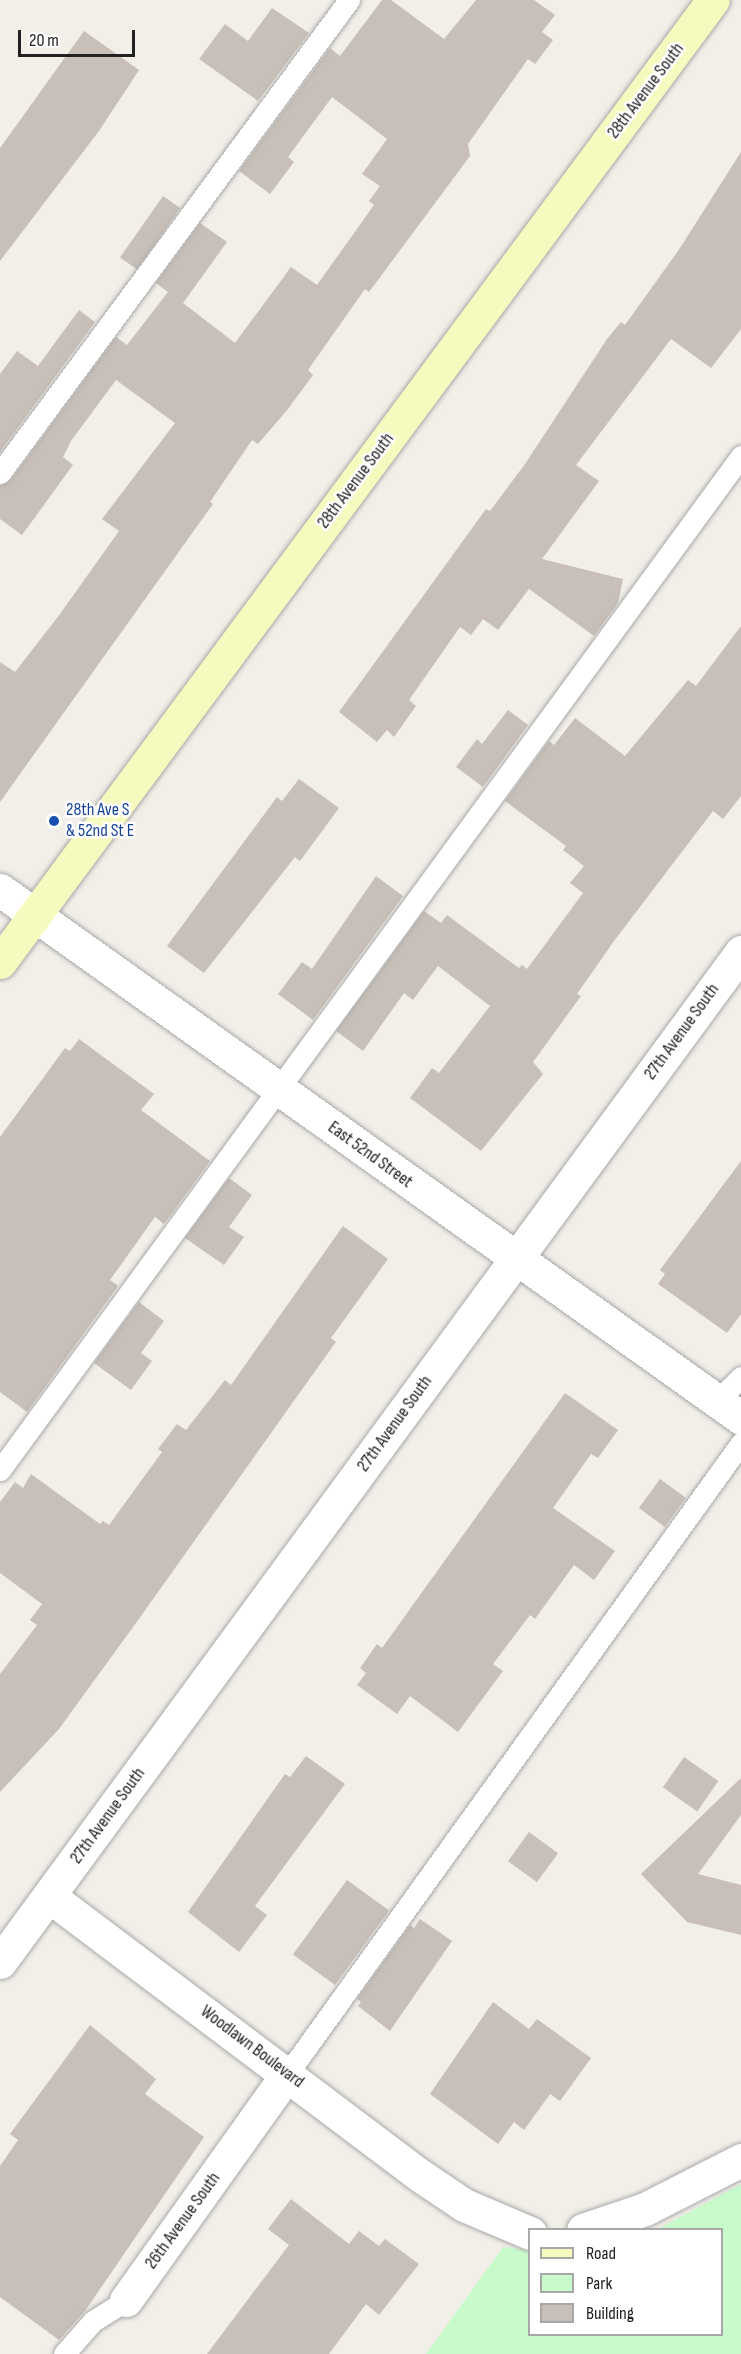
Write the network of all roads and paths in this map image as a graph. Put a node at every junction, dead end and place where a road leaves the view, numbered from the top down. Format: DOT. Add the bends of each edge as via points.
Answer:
graph roads {
  1 [pos="349,0"];
  2 [pos="713,0"];
  3 [pos="741,456"];
  4 [pos="0,473"];
  5 [pos="0,890"];
  6 [pos="34,915"];
  7 [pos="741,952"];
  8 [pos="0,962"];
  9 [pos="278,1088"];
  10 [pos="514,1261"];
  11 [pos="741,1377"];
  12 [pos="729,1410"];
  13 [pos="741,1443"];
  14 [pos="0,1470"];
  15 [pos="49,1896"];
  16 [pos="0,1962"];
  17 [pos="288,2073"];
  18 [pos="741,2160"];
  19 [pos="586,2228"];
  20 [pos="528,2232"];
  21 [pos="126,2300"];
  22 [pos="64,2354"];
  1 -- 4 [label="lane"];
  2 -- 6 [label="street, 28th Avenue South"];
  3 -- 9 [label="lane"];
  5 -- 6 [label="street, East 52nd Street"];
  6 -- 8 [label="street, 28th Avenue South"];
  6 -- 9 [label="street, East 52nd Street"];
  7 -- 10 [label="street, 27th Avenue South"];
  9 -- 10 [label="street, East 52nd Street"];
  9 -- 14 [label="lane"];
  10 -- 12 [label="street, East 52nd Street"];
  10 -- 15 [label="street, 27th Avenue South"];
  11 -- 12 [label="lane"];
  13 -- 17 [label="lane"];
  15 -- 16 [label="street"];
  15 -- 17 [label="street, Woodlawn Boulevard"];
  17 -- 20 [label="street, Woodlawn Boulevard" via="445,2192 505,2225"];
  17 -- 21 [label="street, 26th Avenue South"];
  18 -- 19 [label="street" via="635,2213"];
  21 -- 22 [label="lane, 26th Avenue South" via="87,2326"];
}
